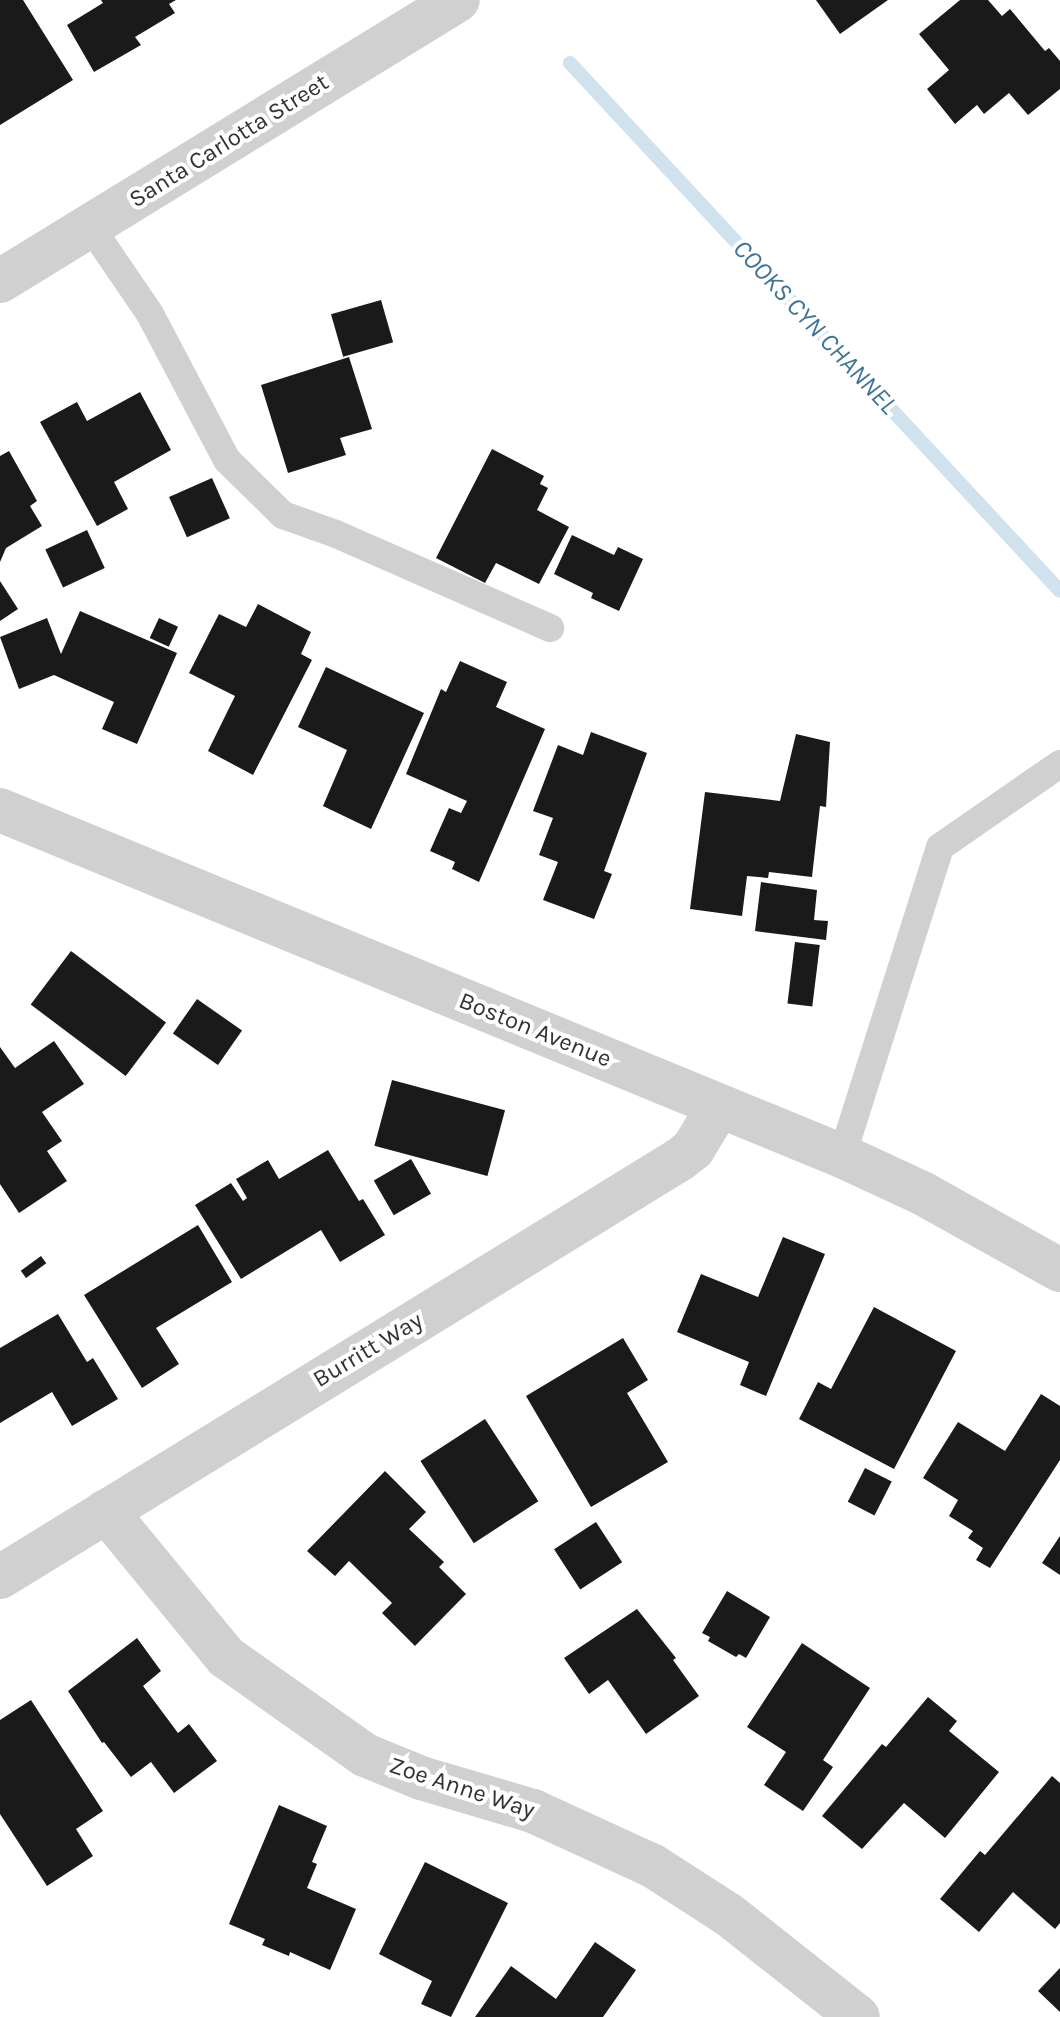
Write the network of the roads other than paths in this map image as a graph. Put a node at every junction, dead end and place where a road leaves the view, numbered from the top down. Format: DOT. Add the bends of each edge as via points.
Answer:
graph roads {
  1 [pos="458,0"];
  2 [pos="90,226"];
  3 [pos="0,281"];
  4 [pos="550,628"];
  5 [pos="1060,764"];
  6 [pos="4,823"];
  7 [pos="719,1106"];
  8 [pos="842,1156"];
  9 [pos="1060,1270"];
  10 [pos="106,1511"];
  11 [pos="0,1577"];
  12 [pos="858,2017"];
  1 -- 2 [label="street, Santa Carlotta Street"];
  2 -- 3 [label="street, Santa Carlotta Street"];
  2 -- 4 [label="lane" via="150,314 227,460 283,515"];
  5 -- 8 [label="lane" via="940,847"];
  6 -- 7 [label="street, Boston Avenue"];
  7 -- 8 [label="street, Boston Avenue"];
  7 -- 10 [label="street, Burritt Way" via="693,1149 679,1160"];
  8 -- 9 [label="street, Boston Avenue" via="922,1193"];
  10 -- 11 [label="street, Burritt Way"];
  10 -- 12 [label="street, Zoe Anne Way" via="226,1657 365,1755 421,1778 533,1811 653,1866 729,1915"];
}
